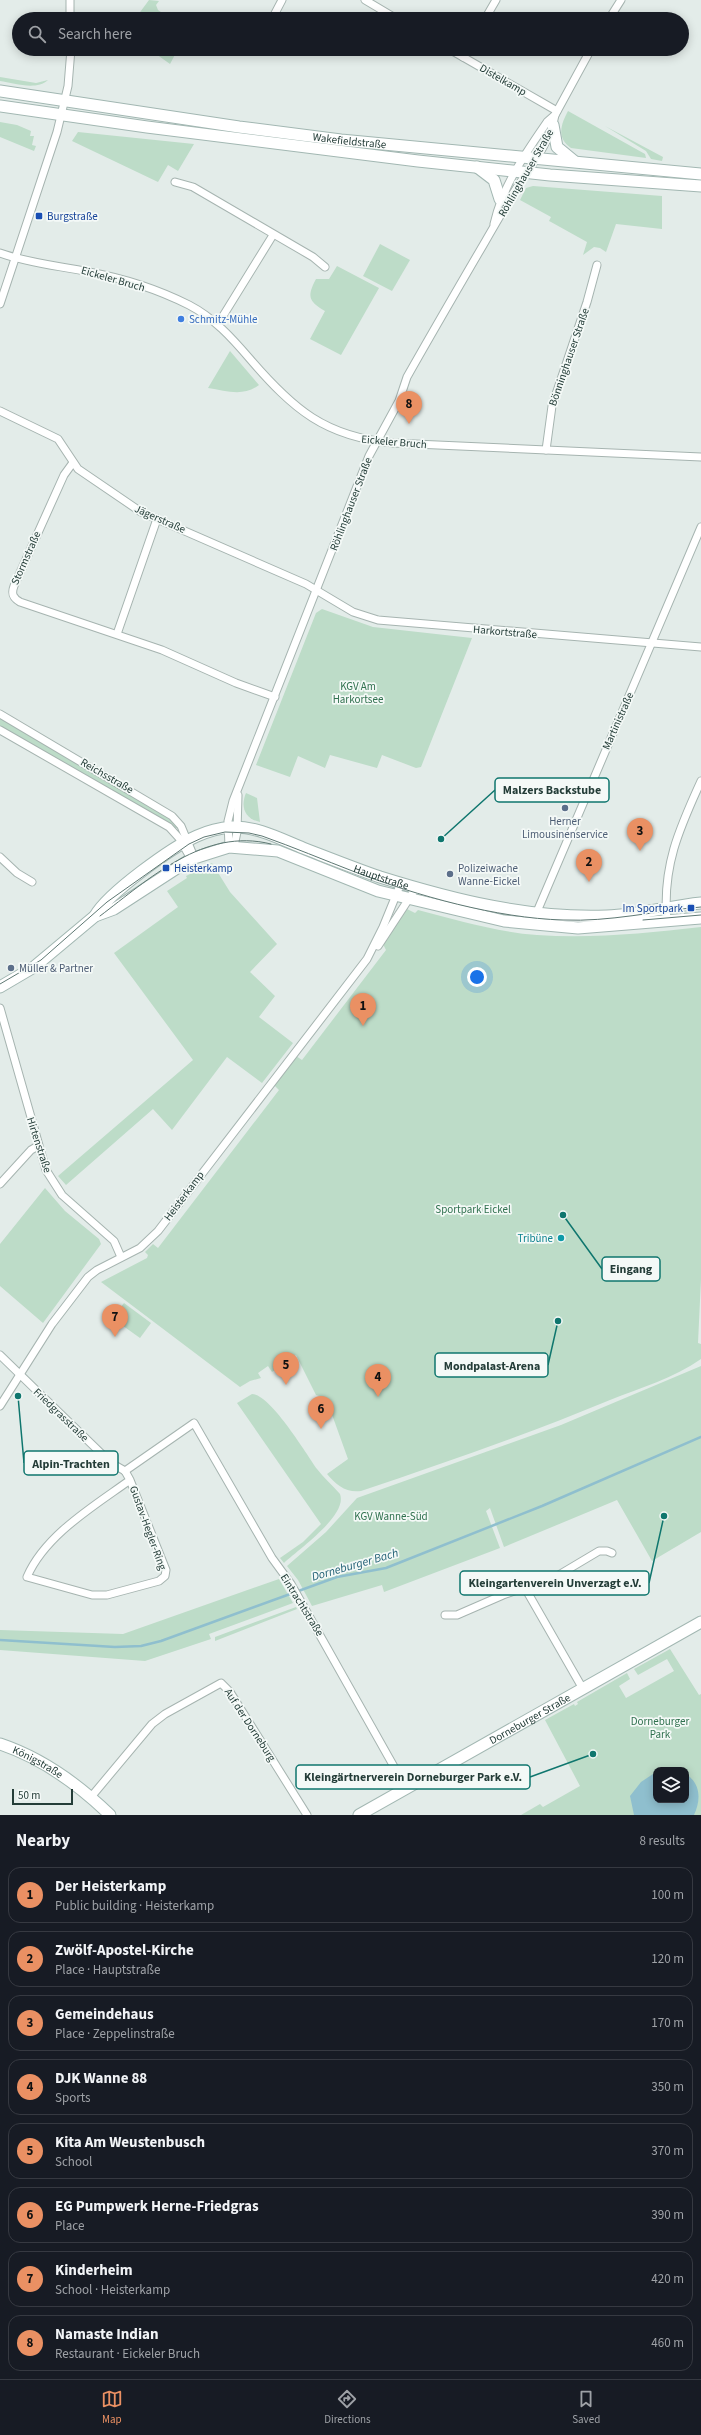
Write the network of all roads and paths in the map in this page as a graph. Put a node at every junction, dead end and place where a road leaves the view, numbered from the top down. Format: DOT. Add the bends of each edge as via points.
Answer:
graph roads {
  1 [pos="70,0"];
  2 [pos="282,0"];
  3 [pos="365,0"];
  4 [pos="496,0"];
  5 [pos="621,0"];
  6 [pos="70,12"];
  7 [pos="276,12"];
  8 [pos="385,12"];
  9 [pos="489,12"];
  10 [pos="613,12"];
  11 [pos="71,56"];
  12 [pos="587,56"];
  13 [pos="462,57"];
  14 [pos="0,91"];
  15 [pos="65,100"];
  16 [pos="0,106"];
  17 [pos="61,116"];
  18 [pos="555,117"];
  19 [pos="523,158"];
  20 [pos="536,159"];
  21 [pos="574,162"];
  22 [pos="477,166"];
  23 [pos="515,171"];
  24 [pos="528,172"];
  25 [pos="701,174"];
  26 [pos="175,182"];
  27 [pos="701,186"];
  28 [pos="500,199"];
  29 [pos="492,230"];
  30 [pos="273,235"];
  31 [pos="0,253"];
  32 [pos="16,257"];
  33 [pos="597,265"];
  34 [pos="325,267"];
  35 [pos="0,304"];
  36 [pos="218,324"];
  37 [pos="0,411"];
  38 [pos="376,442"];
  39 [pos="546,450"];
  40 [pos="701,457"];
  41 [pos="72,464"];
  42 [pos="157,519"];
  43 [pos="701,527"];
  44 [pos="318,590"];
  45 [pos="118,634"];
  46 [pos="653,644"];
  47 [pos="701,647"];
  48 [pos="275,697"];
  49 [pos="0,714"];
  50 [pos="0,730"];
  51 [pos="701,781"];
  52 [pos="232,828"];
  53 [pos="185,842"];
  54 [pos="232,846"];
  55 [pos="0,857"];
  56 [pos="193,858"];
  57 [pos="32,882"];
  58 [pos="400,883"];
  59 [pos="416,888"];
  60 [pos="395,897"];
  61 [pos="409,899"];
  62 [pos="701,903"];
  63 [pos="666,908"];
  64 [pos="536,914"];
  65 [pos="95,916"];
  66 [pos="701,918"];
  67 [pos="667,921"];
  68 [pos="372,952"];
  69 [pos="0,987"];
  70 [pos="0,1008"];
  71 [pos="38,1146"];
  72 [pos="0,1184"];
  73 [pos="121,1257"];
  74 [pos="0,1355"];
  75 [pos="20,1375"];
  76 [pos="0,1406"];
  77 [pos="124,1471"];
  78 [pos="130,1480"];
  79 [pos="612,1553"];
  80 [pos="525,1588"];
  81 [pos="445,1615"];
  82 [pos="701,1622"];
  83 [pos="583,1689"];
  84 [pos="0,1744"];
  85 [pos="406,1788"];
  86 [pos="91,1797"];
  87 [pos="110,1815"];
  88 [pos="307,1815"];
  89 [pos="359,1815"];
  1 -- 6 [label="street"];
  2 -- 7 [label="street"];
  3 -- 8 [label="street"];
  4 -- 9 [label="street"];
  5 -- 10 [label="street"];
  11 -- 15 [label="street"];
  12 -- 18 [label="street, Röhlinghauser Straße"];
  13 -- 18 [label="street, Distelkamp"];
  14 -- 15 [label="street, Wakefieldstraße"];
  15 -- 17 [label="street"];
  15 -- 19 [label="street, Wakefieldstraße" via="254,129"];
  16 -- 17 [label="street, Wakefieldstraße"];
  17 -- 22 [label="street, Wakefieldstraße"];
  17 -- 32 [label="street"];
  18 -- 19 [label="street, Röhlinghauser Straße" via="547,122"];
  18 -- 20 [label="street, Röhlinghauser Straße"];
  18 -- 21 [label="street" via="557,147"];
  19 -- 20 [label="street, Wakefieldstraße"];
  19 -- 23 [label="street, Röhlinghauser Straße"];
  20 -- 21 [label="street, Wakefieldstraße"];
  20 -- 24 [label="street, Röhlinghauser Straße"];
  21 -- 25 [label="street, Wakefieldstraße"];
  22 -- 23 [label="street, Wakefieldstraße"];
  22 -- 28 [label="street" via="494,180"];
  23 -- 24 [label="street, Wakefieldstraße"];
  23 -- 28 [label="street, Röhlinghauser Straße"];
  24 -- 27 [label="street, Wakefieldstraße"];
  24 -- 29 [label="street, Röhlinghauser Straße"];
  26 -- 30 [label="street" via="193,187"];
  28 -- 29 [label="street, Röhlinghauser Straße"];
  29 -- 38 [label="street, Röhlinghauser Straße" via="407,377 399,400"];
  30 -- 34 [label="street" via="313,257"];
  30 -- 36 [label="street"];
  31 -- 32 [label="street, Eickeler Bruch"];
  32 -- 35 [label="street"];
  32 -- 36 [label="street, Eickeler Bruch" via="124,281 179,300"];
  33 -- 39 [label="street, Bönninghauser Straße" via="552,406"];
  36 -- 38 [label="street, Eickeler Bruch" via="276,390 297,409 335,431"];
  37 -- 41 [label="street, Jägerstraße" via="58,439"];
  38 -- 39 [label="street, Eickeler Bruch"];
  38 -- 44 [label="street, Röhlinghauser Straße"];
  39 -- 40 [label="street, Eickeler Bruch"];
  41 -- 42 [label="street, Jägerstraße" via="134,509"];
  41 -- 45 [label="street, Stormstraße" via="61,482 12,594 20,602"];
  42 -- 44 [label="street, Jägerstraße"];
  42 -- 45 [label="street"];
  43 -- 46 [label="street, Martinistraße"];
  44 -- 46 [label="street, Harkortstraße" via="353,612 378,620"];
  44 -- 48 [label="street, Röhlinghauser Straße"];
  45 -- 48 [label="street, Stormstraße"];
  46 -- 47 [label="street, Harkortstraße"];
  46 -- 64 [label="street, Martinistraße"];
  48 -- 52 [label="street, Röhlinghauser Straße" via="238,793"];
  49 -- 53 [label="street, Reichsstraße" via="166,811 177,820"];
  50 -- 53 [label="street, Reichsstraße" via="168,827"];
  51 -- 63 [label="street" via="676,836 669,861"];
  52 -- 53 [label="street, Hauptstraße" via="202,834"];
  52 -- 54 [label="street, Röhlinghauser Straße"];
  52 -- 58 [label="street, Hauptstraße" via="267,834"];
  53 -- 56 [label="street, Reichsstraße"];
  53 -- 65 [label="street, Hauptstraße" via="122,887 106,901"];
  54 -- 56 [label="street, Hauptstraße"];
  54 -- 60 [label="street, Hauptstraße" via="284,852"];
  55 -- 57 [label="street" via="17,873"];
  56 -- 65 [label="street, Hauptstraße" via="114,909"];
  58 -- 59 [label="street, Hauptstraße"];
  58 -- 60 [label="street, Heisterkamp"];
  59 -- 61 [label="street, Heisterkamp"];
  59 -- 64 [label="street, Hauptstraße" via="477,904"];
  60 -- 61 [label="street, Hauptstraße"];
  60 -- 68 [label="street, Heisterkamp"];
  61 -- 67 [label="street, Hauptstraße" via="479,916 554,927 603,927"];
  61 -- 68 [label="street, Heisterkamp"];
  62 -- 63 [label="street, Hauptstraße"];
  63 -- 64 [label="street, Hauptstraße" via="608,916"];
  63 -- 67 [label="street"];
  65 -- 69 [label="street, Hauptstraße" via="34,967"];
  66 -- 67 [label="street, Hauptstraße"];
  68 -- 73 [label="street, Heisterkamp" via="158,1231 140,1248"];
  70 -- 71 [label="street, Hirtenstraße"];
  71 -- 72 [label="street" via="31,1150"];
  71 -- 73 [label="street, Hirtenstraße" via="46,1170 62,1195 114,1241"];
  73 -- 75 [label="street, Heisterkamp" via="97,1270 84,1281 52,1324"];
  74 -- 75 [label="street, Friedgrasstraße"];
  75 -- 76 [label="street, Heisterkamp"];
  75 -- 77 [label="street, Friedgrasstraße" via="111,1463"];
  77 -- 78 [label="street"];
  77 -- 85 [label="street, Eintrachtstraße" via="194,1423 272,1558 302,1602"];
  78 -- 78 [label="street, Gustav-Hegler-Ring" via="60,1535 33,1564 27,1577 84,1594 100,1596 159,1581 165,1576 166,1570"];
  79 -- 80 [label="street" via="599,1551 557,1576"];
  80 -- 81 [label="street" via="457,1616"];
  80 -- 83 [label="street"];
  82 -- 83 [label="street, Dorneburger Straße"];
  83 -- 85 [label="street, Dorneburger Straße"];
  84 -- 86 [label="street, Königstraße" via="38,1761"];
  85 -- 89 [label="street, Dorneburger Straße"];
  86 -- 87 [label="street, Königstraße"];
  86 -- 88 [label="street, Auf der Dorneburg" via="152,1724 221,1683 230,1692"];
}
